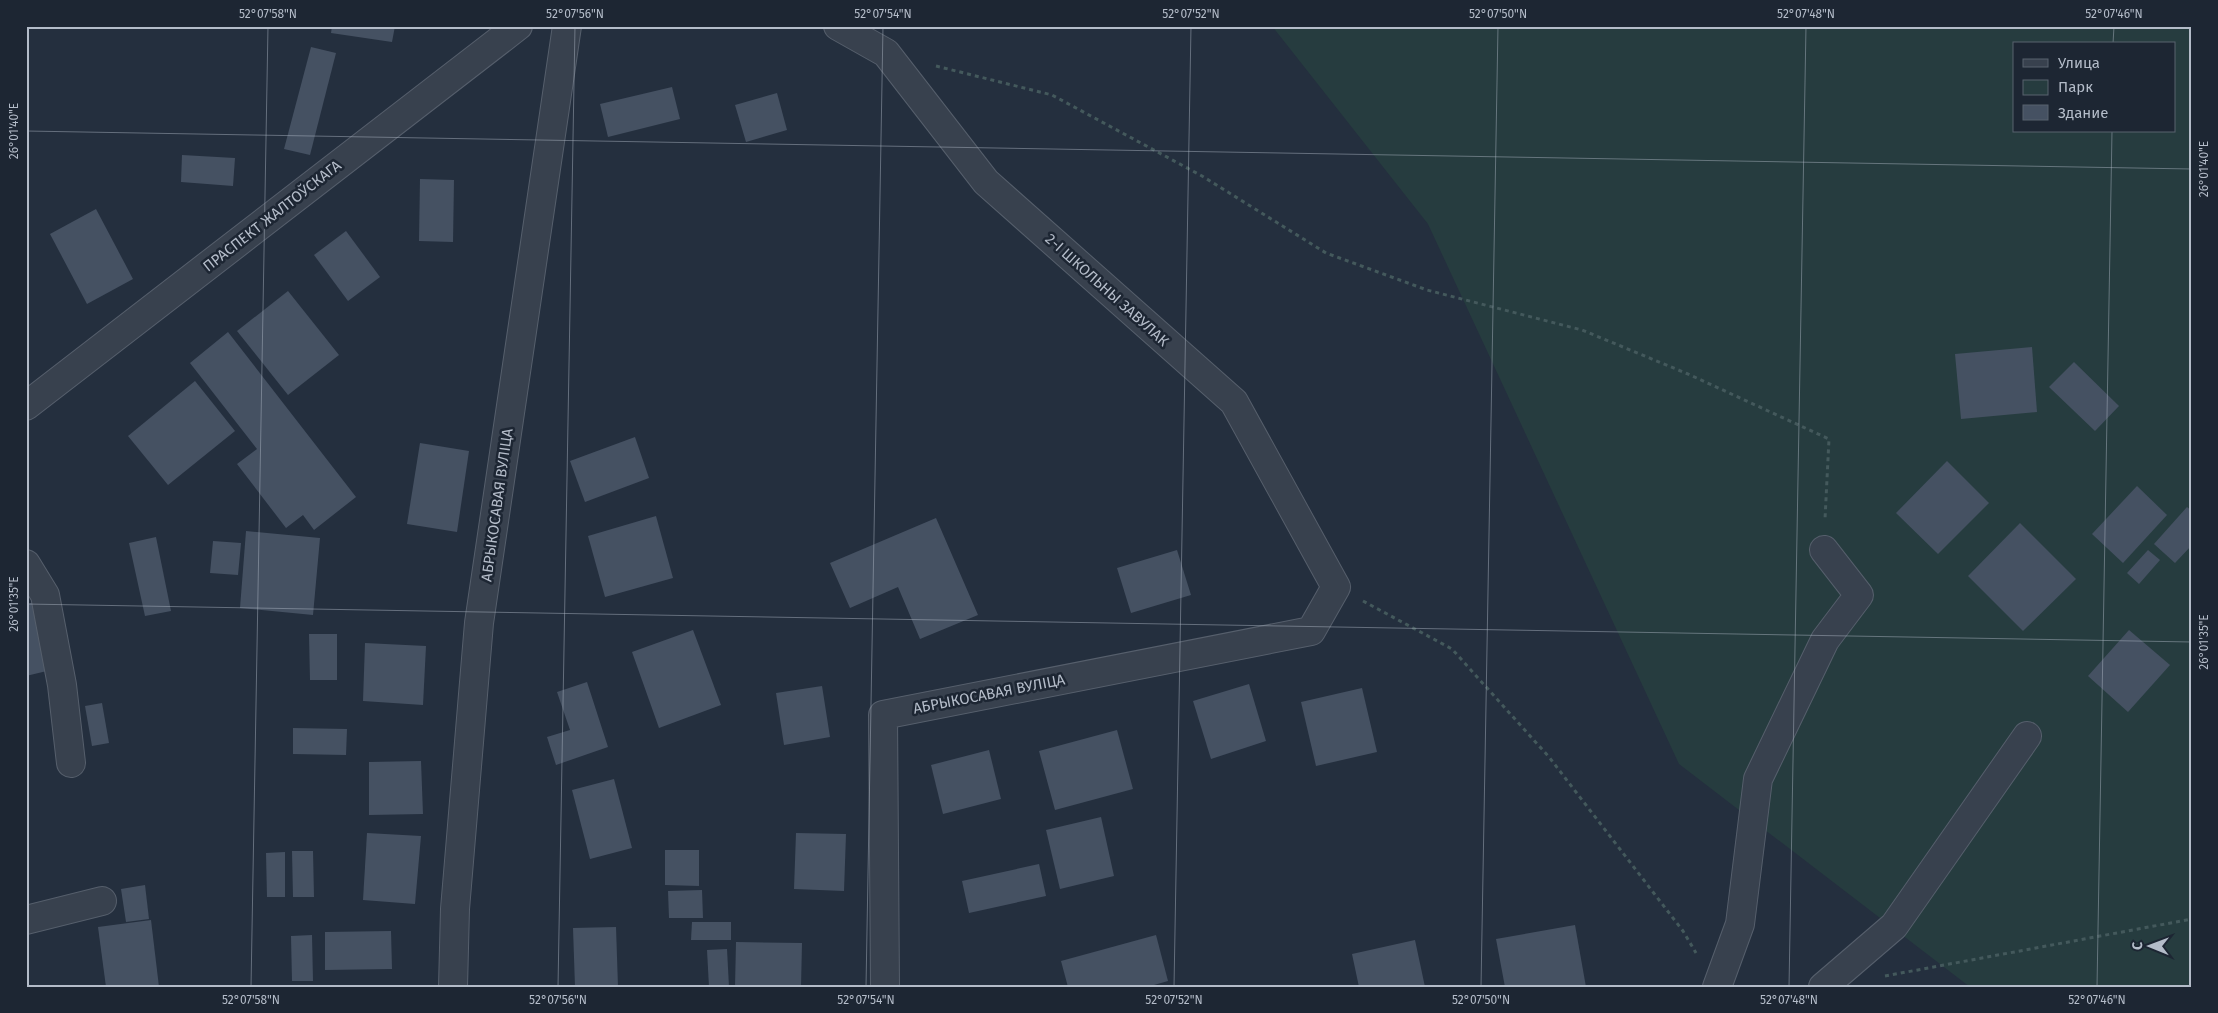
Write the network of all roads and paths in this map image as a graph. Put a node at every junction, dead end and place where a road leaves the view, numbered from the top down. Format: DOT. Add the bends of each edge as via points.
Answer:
graph roads {
  1 [pos="518,26"];
  2 [pos="568,26"];
  3 [pos="838,26"];
  4 [pos="932,64"];
  5 [pos="26,406"];
  6 [pos="1824,550"];
  7 [pos="26,564"];
  8 [pos="1336,587"];
  9 [pos="2027,736"];
  10 [pos="71,763"];
  11 [pos="102,901"];
  12 [pos="26,920"];
  13 [pos="2192,920"];
  14 [pos="1879,978"];
  15 [pos="452,987"];
  16 [pos="885,987"];
  17 [pos="1717,987"];
  18 [pos="1823,987"];
  1 -- 5 [label="street, ПРАСПЕКТ ЖАЛТОЎСКАГА"];
  2 -- 15 [label="street, АБРЫКОСАВАЯ ВУЛІЦА" via="479,623 455,909"];
  3 -- 8 [label="street, 2-І ШКОЛЬНЫ ЗАВУЛАК" via="886,53 986,182 1234,402"];
  4 -- 6 [label="path" via="1052,95 1202,176 1326,253 1427,290 1582,330 1688,374 1829,439"];
  6 -- 17 [label="street" via="1859,595 1824,640 1758,779 1740,924"];
  7 -- 10 [label="street" via="45,595 62,685"];
  8 -- 16 [label="street, АБРЫКОСАВАЯ ВУЛІЦА" via="1311,632 883,715"];
  8 -- 17 [label="path" via="1452,649 1549,757 1683,931"];
  9 -- 18 [label="street" via="1894,926"];
  11 -- 12 [label="street"];
  13 -- 14 [label="path"];
}
